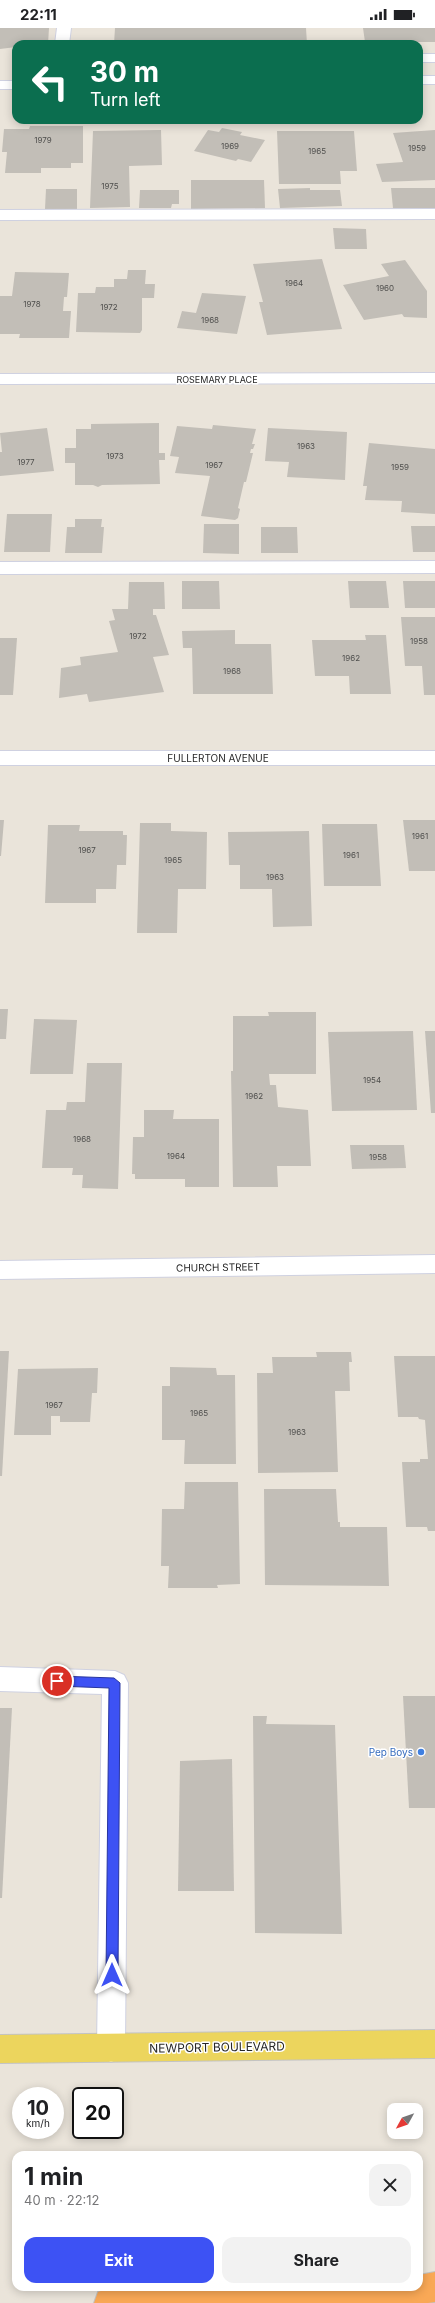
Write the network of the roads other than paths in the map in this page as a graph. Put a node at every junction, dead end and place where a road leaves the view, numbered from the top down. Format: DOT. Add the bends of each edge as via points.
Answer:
graph roads {
  1 [pos="64,28"];
  2 [pos="62,40"];
  3 [pos="423,58"];
  4 [pos="435,58"];
  5 [pos="423,80"];
  6 [pos="435,80"];
  7 [pos="0,85"];
  8 [pos="12,85"];
  9 [pos="435,214"];
  10 [pos="0,215"];
  11 [pos="435,378"];
  12 [pos="0,379"];
  13 [pos="435,567"];
  14 [pos="0,568"];
  15 [pos="0,758"];
  16 [pos="435,758"];
  17 [pos="435,1264"];
  18 [pos="0,1270"];
  19 [pos="0,1678"];
  20 [pos="435,2044"];
  21 [pos="111,2048"];
  22 [pos="0,2049"];
  23 [pos="435,2287"];
  24 [pos="423,2289"];
  25 [pos="410,2291"];
  26 [pos="109,2303"];
  1 -- 2 [label="street"];
  3 -- 4 [label="street"];
  5 -- 6 [label="street"];
  7 -- 8 [label="street"];
  9 -- 10 [label="street"];
  11 -- 12 [label="street, ROSEMARY PLACE"];
  13 -- 14 [label="street"];
  15 -- 16 [label="street, FULLERTON AVENUE"];
  17 -- 18 [label="street, CHURCH STREET"];
  19 -- 21 [label="street" via="114,1683"];
  20 -- 21 [label="main road, NEWPORT BOULEVARD"];
  21 -- 22 [label="main road, NEWPORT BOULEVARD"];
  23 -- 24 [label="highway"];
  25 -- 26 [label="highway" via="343,2302"];
}
